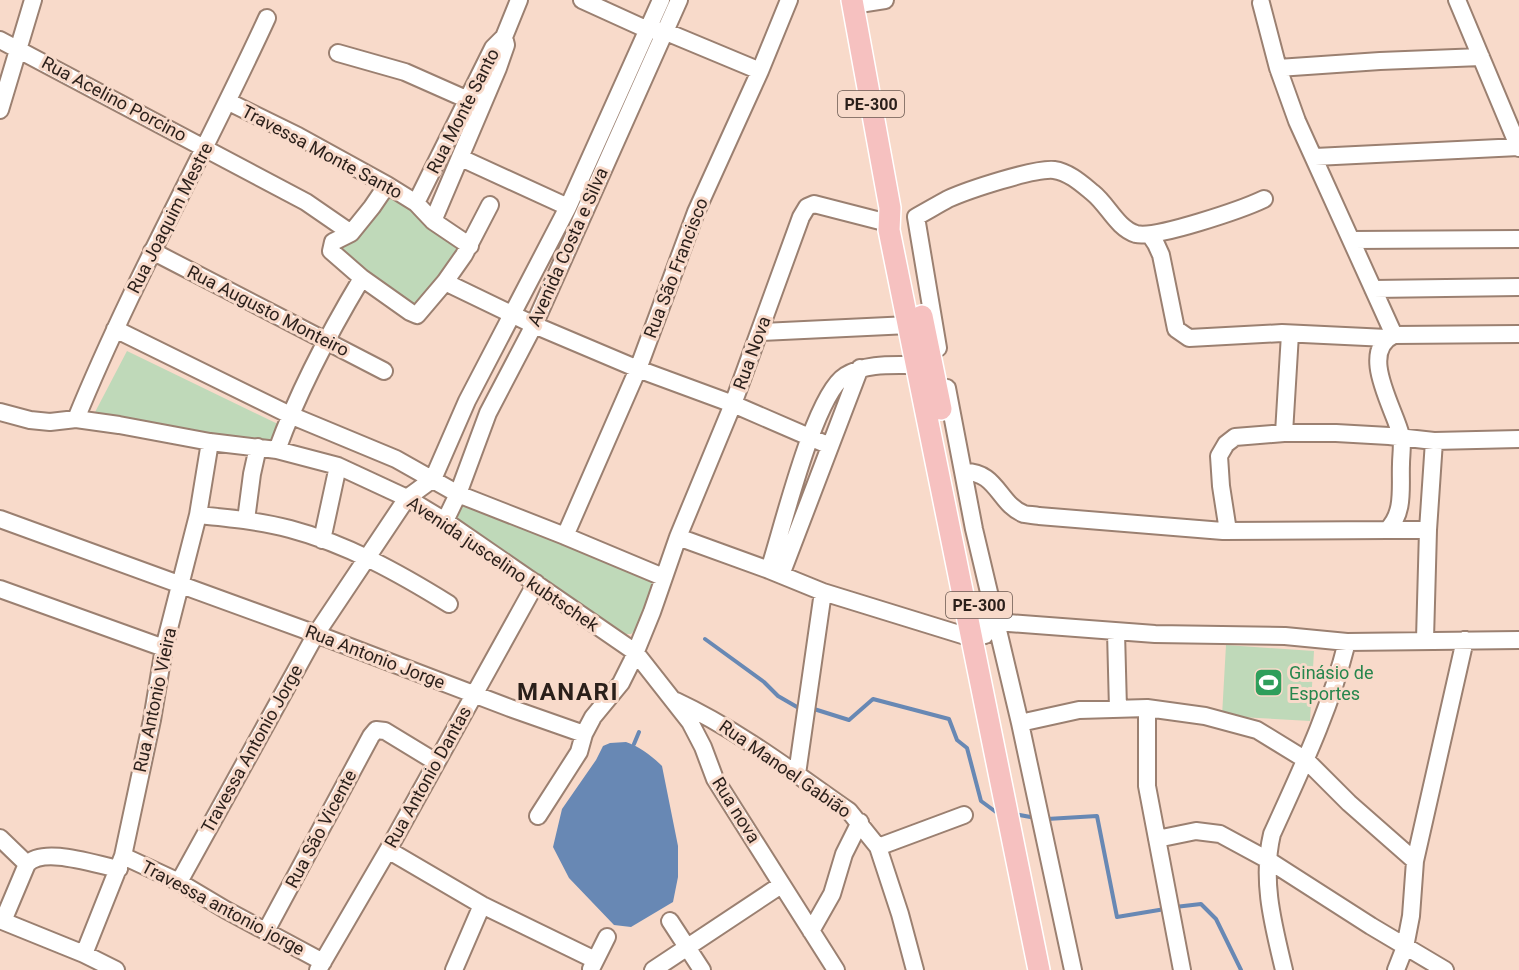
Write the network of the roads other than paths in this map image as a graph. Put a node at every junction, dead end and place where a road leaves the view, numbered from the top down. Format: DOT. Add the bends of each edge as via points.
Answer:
graph roads {
  1 [pos="33,0"];
  2 [pos="519,0"];
  3 [pos="582,0"];
  4 [pos="662,0"];
  5 [pos="679,0"];
  6 [pos="789,0"];
  7 [pos="885,0"];
  8 [pos="1456,0"];
  9 [pos="852,2"];
  10 [pos="1261,3"];
  11 [pos="267,18"];
  12 [pos="656,31"];
  13 [pos="0,40"];
  14 [pos="19,49"];
  15 [pos="338,53"];
  16 [pos="1481,57"];
  17 [pos="1278,68"];
  18 [pos="760,71"];
  19 [pos="229,102"];
  20 [pos="474,103"];
  21 [pos="0,110"];
  22 [pos="1519,147"];
  23 [pos="205,148"];
  24 [pos="1315,157"];
  25 [pos="461,158"];
  26 [pos="387,185"];
  27 [pos="1264,199"];
  28 [pos="416,203"];
  29 [pos="490,205"];
  30 [pos="568,207"];
  31 [pos="889,215"];
  32 [pos="433,221"];
  33 [pos="351,233"];
  34 [pos="1150,235"];
  35 [pos="1519,239"];
  36 [pos="1352,240"];
  37 [pos="470,246"];
  38 [pos="152,251"];
  39 [pos="362,278"];
  40 [pos="445,282"];
  41 [pos="1519,287"];
  42 [pos="1373,289"];
  43 [pos="512,315"];
  44 [pos="916,320"];
  45 [pos="534,325"];
  46 [pos="115,329"];
  47 [pos="760,332"];
  48 [pos="1290,334"];
  49 [pos="1519,334"];
  50 [pos="1390,337"];
  51 [pos="326,339"];
  52 [pos="930,362"];
  53 [pos="860,368"];
  54 [pos="638,369"];
  55 [pos="384,371"];
  56 [pos="467,401"];
  57 [pos="733,404"];
  58 [pos="0,412"];
  59 [pos="488,414"];
  60 [pos="290,415"];
  61 [pos="76,419"];
  62 [pos="1284,433"];
  63 [pos="1401,437"];
  64 [pos="810,439"];
  65 [pos="1519,439"];
  66 [pos="1434,441"];
  67 [pos="210,442"];
  68 [pos="830,446"];
  69 [pos="258,447"];
  70 [pos="278,450"];
  71 [pos="338,466"];
  72 [pos="963,472"];
  73 [pos="433,479"];
  74 [pos="458,494"];
  75 [pos="407,498"];
  76 [pos="198,515"];
  77 [pos="0,519"];
  78 [pos="246,520"];
  79 [pos="445,521"];
  80 [pos="1387,530"];
  81 [pos="1428,530"];
  82 [pos="1228,531"];
  83 [pos="565,536"];
  84 [pos="678,537"];
  85 [pos="322,540"];
  86 [pos="369,558"];
  87 [pos="775,572"];
  88 [pos="663,577"];
  89 [pos="536,583"];
  90 [pos="182,586"];
  91 [pos="0,589"];
  92 [pos="823,592"];
  93 [pos="449,604"];
  94 [pos="984,629"];
  95 [pos="1116,632"];
  96 [pos="316,634"];
  97 [pos="1425,639"];
  98 [pos="1465,640"];
  99 [pos="1519,640"];
  100 [pos="1347,642"];
  101 [pos="164,648"];
  102 [pos="635,652"];
  103 [pos="474,694"];
  104 [pos="672,699"];
  105 [pos="1147,708"];
  106 [pos="1118,709"];
  107 [pos="1020,723"];
  108 [pos="584,734"];
  109 [pos="1306,760"];
  110 [pos="436,762"];
  111 [pos="797,774"];
  112 [pos="964,815"];
  113 [pos="538,816"];
  114 [pos="860,822"];
  115 [pos="0,838"];
  116 [pos="1157,839"];
  117 [pos="878,847"];
  118 [pos="388,850"];
  119 [pos="1268,860"];
  120 [pos="1415,861"];
  121 [pos="121,862"];
  122 [pos="27,864"];
  123 [pos="180,882"];
  124 [pos="781,885"];
  125 [pos="482,905"];
  126 [pos="2,921"];
  127 [pos="670,921"];
  128 [pos="266,931"];
  129 [pos="811,931"];
  130 [pos="608,937"];
  131 [pos="687,947"];
  132 [pos="1405,947"];
  133 [pos="84,954"];
  134 [pos="593,965"];
  135 [pos="914,965"];
  136 [pos="320,966"];
  137 [pos="116,970"];
  138 [pos="454,970"];
  139 [pos="653,970"];
  140 [pos="702,970"];
  141 [pos="836,970"];
  142 [pos="1039,970"];
  143 [pos="1054,970"];
  144 [pos="1074,970"];
  145 [pos="1182,970"];
  146 [pos="1284,970"];
  147 [pos="1396,970"];
  148 [pos="1445,970"];
  1 -- 14 [label="street"];
  2 -- 20 [label="street, Rua Monte Santo" via="504,37 506,45"];
  3 -- 12 [label="street"];
  4 -- 12 [label="street, Avenida Costa e Silva"];
  5 -- 12 [label="street, Avenida Costa e Silva"];
  6 -- 18 [label="street, Rua São Francisco"];
  7 -- 9 [label="street"];
  8 -- 16 [label="street"];
  9 -- 31 [label="main road, PE-300 / PE-300"];
  10 -- 17 [label="street"];
  11 -- 19 [label="street, Rua Joaquim Mestre"];
  12 -- 18 [label="street"];
  12 -- 30 [label="street, Avenida Costa e Silva"];
  12 -- 45 [label="street, Avenida Costa e Silva"];
  13 -- 14 [label="street, Rua Acelino Porcino"];
  14 -- 21 [label="street"];
  14 -- 23 [label="street, Rua Acelino Porcino"];
  15 -- 20 [label="street" via="405,72"];
  16 -- 17 [label="street"];
  16 -- 22 [label="street"];
  17 -- 24 [label="street"];
  18 -- 54 [label="street, Rua São Francisco" via="696,212"];
  19 -- 23 [label="street, Rua Joaquim Mestre"];
  19 -- 26 [label="street, Travessa Monte Santo"];
  20 -- 25 [label="street, Rua Monte Santo"];
  20 -- 28 [label="street, Rua Monte Santo"];
  22 -- 24 [label="street"];
  23 -- 33 [label="street, Rua Acelino Porcino" via="306,202"];
  23 -- 38 [label="street, Rua Joaquim Mestre"];
  24 -- 36 [label="street"];
  25 -- 30 [label="street, Rua Monte Santo"];
  25 -- 32 [label="street, Rua Monte Santo"];
  26 -- 28 [label="street, Travessa Monte Santo"];
  26 -- 33 [label="street"];
  27 -- 34 [label="street"];
  28 -- 32 [label="street, Travessa Monte Santo"];
  29 -- 37 [label="street"];
  30 -- 43 [label="street, Avenida Costa e Silva"];
  31 -- 44 [label="main road, PE-300 / PE-300"];
  31 -- 47 [label="street, Rua Nova" via="814,204 807,207"];
  32 -- 37 [label="street, Travessa Monte Santo"];
  33 -- 39 [label="street" via="333,242 331,251"];
  34 -- 48 [label="street" via="1161,255 1176,329 1181,333 1189,338"];
  34 -- 52 [label="street" via="1125,228 1096,195 1074,178 1055,170 1035,171 950,198 916,217"];
  35 -- 36 [label="street"];
  36 -- 42 [label="street"];
  37 -- 40 [label="street"];
  38 -- 46 [label="street, Rua Joaquim Mestre"];
  38 -- 51 [label="street, Rua Augusto Monteiro"];
  39 -- 40 [label="street" via="417,315"];
  39 -- 51 [label="street"];
  40 -- 43 [label="street"];
  41 -- 42 [label="street"];
  42 -- 50 [label="street"];
  43 -- 45 [label="street"];
  43 -- 56 [label="street, Avenida Costa e Silva"];
  44 -- 47 [label="street"];
  44 -- 52 [label="main road, PE-300 / PE-300"];
  45 -- 54 [label="street"];
  45 -- 59 [label="street, Avenida Costa e Silva"];
  46 -- 60 [label="street"];
  46 -- 61 [label="street, Rua Joaquim Mestre"];
  47 -- 57 [label="street, Rua Nova"];
  48 -- 50 [label="street"];
  48 -- 62 [label="street"];
  49 -- 50 [label="street"];
  50 -- 63 [label="street" via="1377,361"];
  51 -- 55 [label="street, Rua Augusto Monteiro"];
  51 -- 60 [label="street"];
  52 -- 53 [label="street"];
  52 -- 72 [label="street"];
  52 -- 94 [label="main road, PE-300 / PE-300"];
  53 -- 64 [label="street" via="843,377 829,393"];
  53 -- 68 [label="street"];
  54 -- 57 [label="street"];
  54 -- 83 [label="street, Rua São Francisco"];
  56 -- 59 [label="street"];
  56 -- 73 [label="street, Avenida Costa e Silva"];
  57 -- 64 [label="street"];
  57 -- 84 [label="street, Rua Nova"];
  58 -- 61 [label="street, Avenida juscelino kubtschek" via="50,422"];
  59 -- 74 [label="street, Avenida Costa e Silva"];
  60 -- 70 [label="street"];
  60 -- 73 [label="street" via="386,454"];
  61 -- 67 [label="street, Avenida juscelino kubtschek"];
  62 -- 63 [label="street"];
  62 -- 82 [label="street" via="1235,438 1219,456"];
  63 -- 66 [label="street"];
  63 -- 80 [label="street" via="1401,500 1397,518"];
  64 -- 68 [label="street"];
  64 -- 87 [label="street"];
  65 -- 66 [label="street"];
  66 -- 81 [label="street"];
  67 -- 69 [label="street, Avenida juscelino kubtschek"];
  67 -- 76 [label="street, Rua Antonio Vieira"];
  68 -- 87 [label="street"];
  69 -- 70 [label="street, Avenida juscelino kubtschek"];
  69 -- 78 [label="street"];
  70 -- 71 [label="street, Avenida juscelino kubtschek"];
  71 -- 75 [label="street, Avenida juscelino kubtschek"];
  71 -- 85 [label="street"];
  72 -- 82 [label="street" via="973,471 986,477 1023,513"];
  72 -- 94 [label="street" via="974,529"];
  73 -- 74 [label="street"];
  73 -- 75 [label="street"];
  74 -- 79 [label="street, Avenida Costa e Silva"];
  74 -- 83 [label="street"];
  75 -- 79 [label="street, Avenida juscelino kubtschek"];
  75 -- 86 [label="street, Travessa Antonio Jorge"];
  76 -- 78 [label="street"];
  76 -- 90 [label="street, Rua Antonio Vieira"];
  77 -- 90 [label="street, Rua Antonio Jorge"];
  78 -- 85 [label="street"];
  79 -- 89 [label="street, Avenida juscelino kubtschek"];
  80 -- 81 [label="street"];
  80 -- 82 [label="street"];
  81 -- 97 [label="street"];
  83 -- 88 [label="street"];
  84 -- 87 [label="street"];
  84 -- 88 [label="street, Rua Nova"];
  85 -- 86 [label="street"];
  86 -- 93 [label="street"];
  86 -- 96 [label="street, Travessa Antonio Jorge"];
  87 -- 92 [label="street"];
  88 -- 102 [label="street"];
  89 -- 102 [label="street, Avenida juscelino kubtschek"];
  89 -- 103 [label="street, Rua Antonio Dantas"];
  90 -- 96 [label="street, Rua Antonio Jorge"];
  90 -- 101 [label="street, Rua Antonio Vieira"];
  91 -- 101 [label="street"];
  92 -- 94 [label="street"];
  92 -- 111 [label="street"];
  94 -- 95 [label="street"];
  94 -- 107 [label="street"];
  94 -- 142 [label="main road, PE-300 / PE-300"];
  94 -- 143 [label="main road, PE-300 / PE-300"];
  95 -- 100 [label="street" via="1285,636"];
  95 -- 106 [label="street"];
  96 -- 103 [label="street, Rua Antonio Jorge"];
  96 -- 123 [label="street, Travessa Antonio Jorge"];
  97 -- 98 [label="street"];
  97 -- 100 [label="street"];
  98 -- 99 [label="street"];
  98 -- 120 [label="street"];
  100 -- 109 [label="street" via="1337,681"];
  101 -- 121 [label="street, Rua Antonio Vieira"];
  102 -- 104 [label="street, Rua nova"];
  102 -- 108 [label="street" via="621,683"];
  103 -- 108 [label="street, Rua Antonio Jorge"];
  103 -- 110 [label="street, Rua Antonio Dantas"];
  104 -- 111 [label="street, Rua Manoel Gabião" via="723,724"];
  104 -- 124 [label="street, Rua nova" via="696,733 715,779"];
  105 -- 106 [label="street"];
  105 -- 109 [label="street" via="1205,716 1257,730"];
  105 -- 116 [label="street" via="1147,786"];
  106 -- 107 [label="street" via="1079,710"];
  107 -- 144 [label="street"];
  108 -- 113 [label="street" via="579,752"];
  109 -- 119 [label="street" via="1272,834"];
  109 -- 120 [label="street"];
  110 -- 118 [label="street, Rua Antonio Dantas"];
  110 -- 128 [label="street, Rua São Vicente" via="385,730 379,729 371,736"];
  111 -- 114 [label="street, Rua Manoel Gabião"];
  112 -- 117 [label="street"];
  114 -- 117 [label="street, Rua Manoel Gabião"];
  114 -- 129 [label="street" via="847,847 832,894"];
  115 -- 122 [label="street"];
  116 -- 119 [label="street" via="1209,831"];
  116 -- 145 [label="street"];
  117 -- 135 [label="street, Rua Manoel Gabião"];
  118 -- 125 [label="street"];
  118 -- 136 [label="street, Rua Antonio Dantas"];
  119 -- 132 [label="street"];
  119 -- 146 [label="street" via="1268,897"];
  120 -- 132 [label="street"];
  121 -- 122 [label="street, Travessa antonio jorge" via="52,855 33,858"];
  121 -- 123 [label="street, Travessa antonio jorge"];
  121 -- 133 [label="street, Rua Antonio Vieira"];
  122 -- 126 [label="street"];
  123 -- 128 [label="street, Travessa antonio jorge"];
  124 -- 129 [label="street, Rua nova"];
  124 -- 131 [label="street"];
  125 -- 134 [label="street"];
  125 -- 138 [label="street"];
  126 -- 133 [label="street"];
  127 -- 131 [label="street"];
  128 -- 136 [label="street, Travessa antonio jorge"];
  129 -- 141 [label="street, Rua nova"];
  130 -- 134 [label="street"];
  131 -- 139 [label="street"];
  131 -- 140 [label="street"];
  132 -- 147 [label="street"];
  132 -- 148 [label="street"];
  133 -- 137 [label="street"];
}
